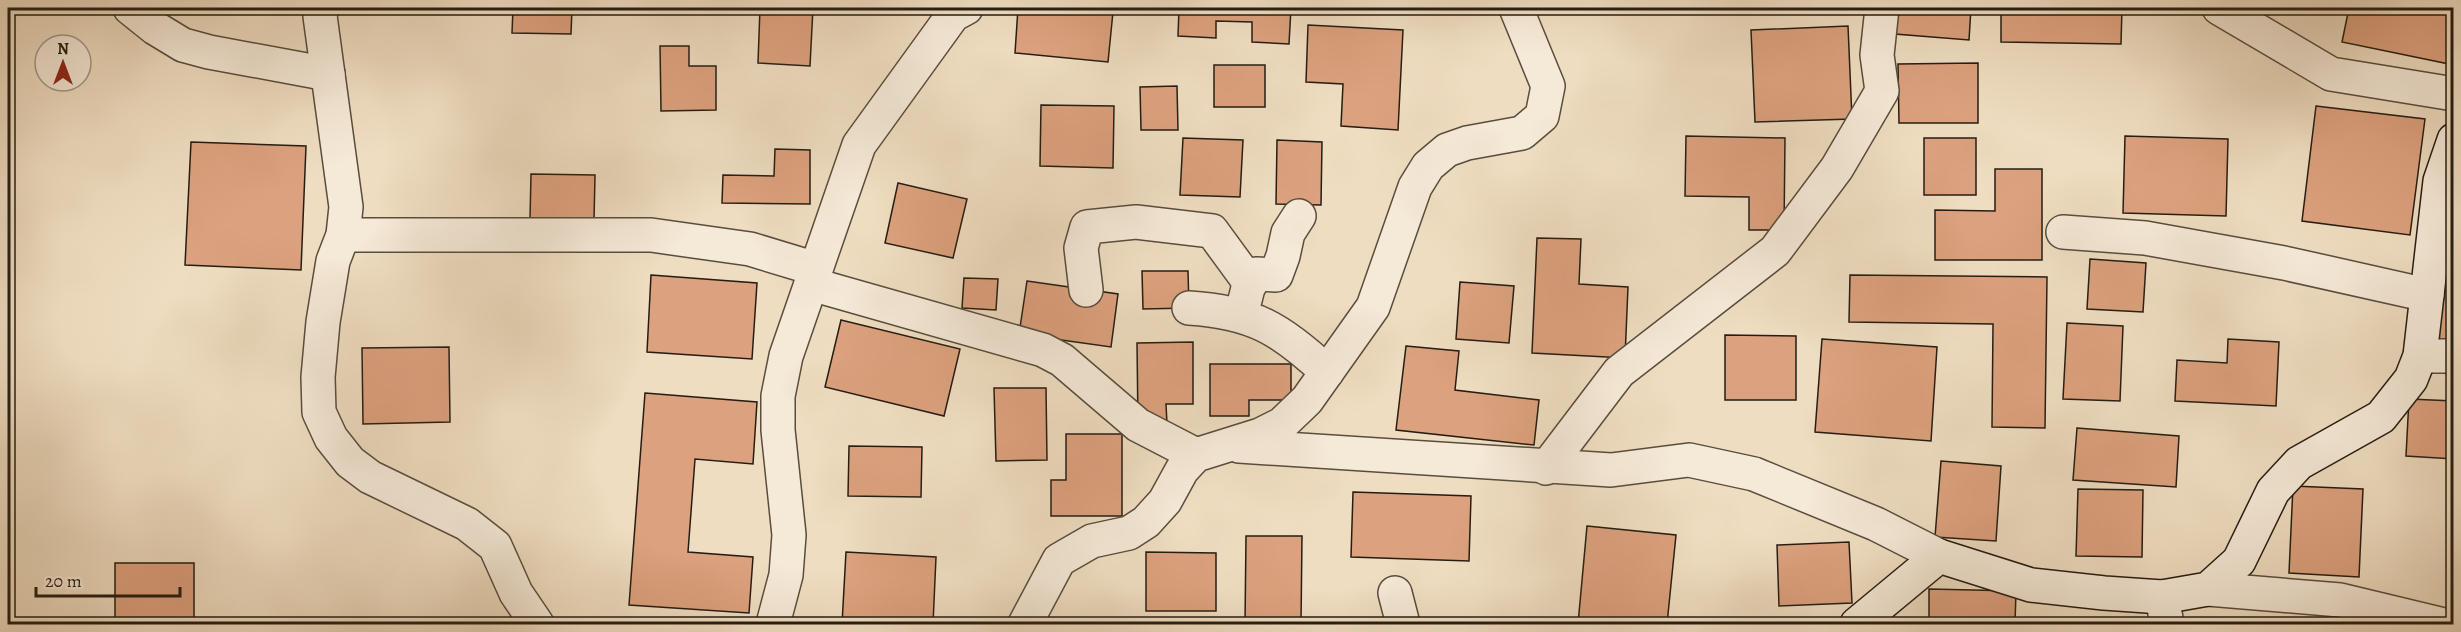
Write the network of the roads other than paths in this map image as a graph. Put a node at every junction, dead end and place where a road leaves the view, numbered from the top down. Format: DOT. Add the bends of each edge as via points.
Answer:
graph roads {
  1 [pos="130,8"];
  2 [pos="322,8"];
  3 [pos="966,8"];
  4 [pos="1516,8"];
  5 [pos="1881,8"];
  6 [pos="2219,8"];
  7 [pos="328,74"];
  8 [pos="2454,94"];
  9 [pos="2454,140"];
  10 [pos="1299,216"];
  11 [pos="2063,232"];
  12 [pos="343,235"];
  13 [pos="813,277"];
  14 [pos="1251,283"];
  15 [pos="1086,290"];
  16 [pos="2427,296"];
  17 [pos="1189,308"];
  18 [pos="1240,316"];
  19 [pos="2420,356"];
  20 [pos="2454,356"];
  21 [pos="1328,372"];
  22 [pos="1209,450"];
  23 [pos="1546,468"];
  24 [pos="1939,556"];
  25 [pos="2208,589"];
  26 [pos="1395,593"];
  27 [pos="2164,610"];
  28 [pos="537,624"];
  29 [pos="774,624"];
  30 [pos="1025,624"];
  31 [pos="1403,624"];
  32 [pos="1857,624"];
  33 [pos="2440,624"];
  1 -- 7 [label="street" via="183,45"];
  2 -- 7 [label="street"];
  3 -- 13 [label="street" via="953,15 859,145"];
  4 -- 21 [label="street" via="1548,86 1542,116 1522,133 1447,150 1428,166 1415,186 1373,308"];
  5 -- 23 [label="street" via="1877,55 1882,91 1837,168 1774,251 1619,372"];
  6 -- 8 [label="street" via="2331,74"];
  7 -- 12 [label="street" via="345,207"];
  9 -- 16 [label="street" via="2440,181"];
  10 -- 14 [label="street" via="1288,233 1276,275 1256,274"];
  11 -- 16 [label="street" via="2145,238 2284,263"];
  12 -- 13 [label="street" via="651,235 750,249"];
  12 -- 28 [label="street" via="333,261 318,377 319,412 330,438 350,462 370,477 467,524 495,546 516,593"];
  13 -- 22 [label="street" via="1043,350 1062,360 1138,425"];
  13 -- 29 [label="street" via="786,356 778,396 789,535 786,575"];
  14 -- 15 [label="street" via="1212,231 1136,222 1087,226 1082,248"];
  14 -- 18 [label="street"];
  16 -- 19 [label="street"];
  17 -- 18 [label="street"];
  18 -- 21 [label="street" via="1260,322 1295,342"];
  19 -- 20 [label="street"];
  19 -- 25 [label="street" via="2411,379 2381,417 2299,463 2273,491 2239,561"];
  21 -- 22 [label="street" via="1282,424"];
  22 -- 23 [label="street"];
  22 -- 30 [label="street" via="1182,470 1165,501 1146,522 1128,533 1092,541 1059,560"];
  23 -- 24 [label="street" via="1611,470 1689,460 1754,474 1876,524"];
  24 -- 27 [label="street" via="2031,585 2104,593"];
  24 -- 32 [label="street"];
  25 -- 27 [label="street"];
  25 -- 33 [label="street" via="2340,600"];
  26 -- 31 [label="street"];
}
